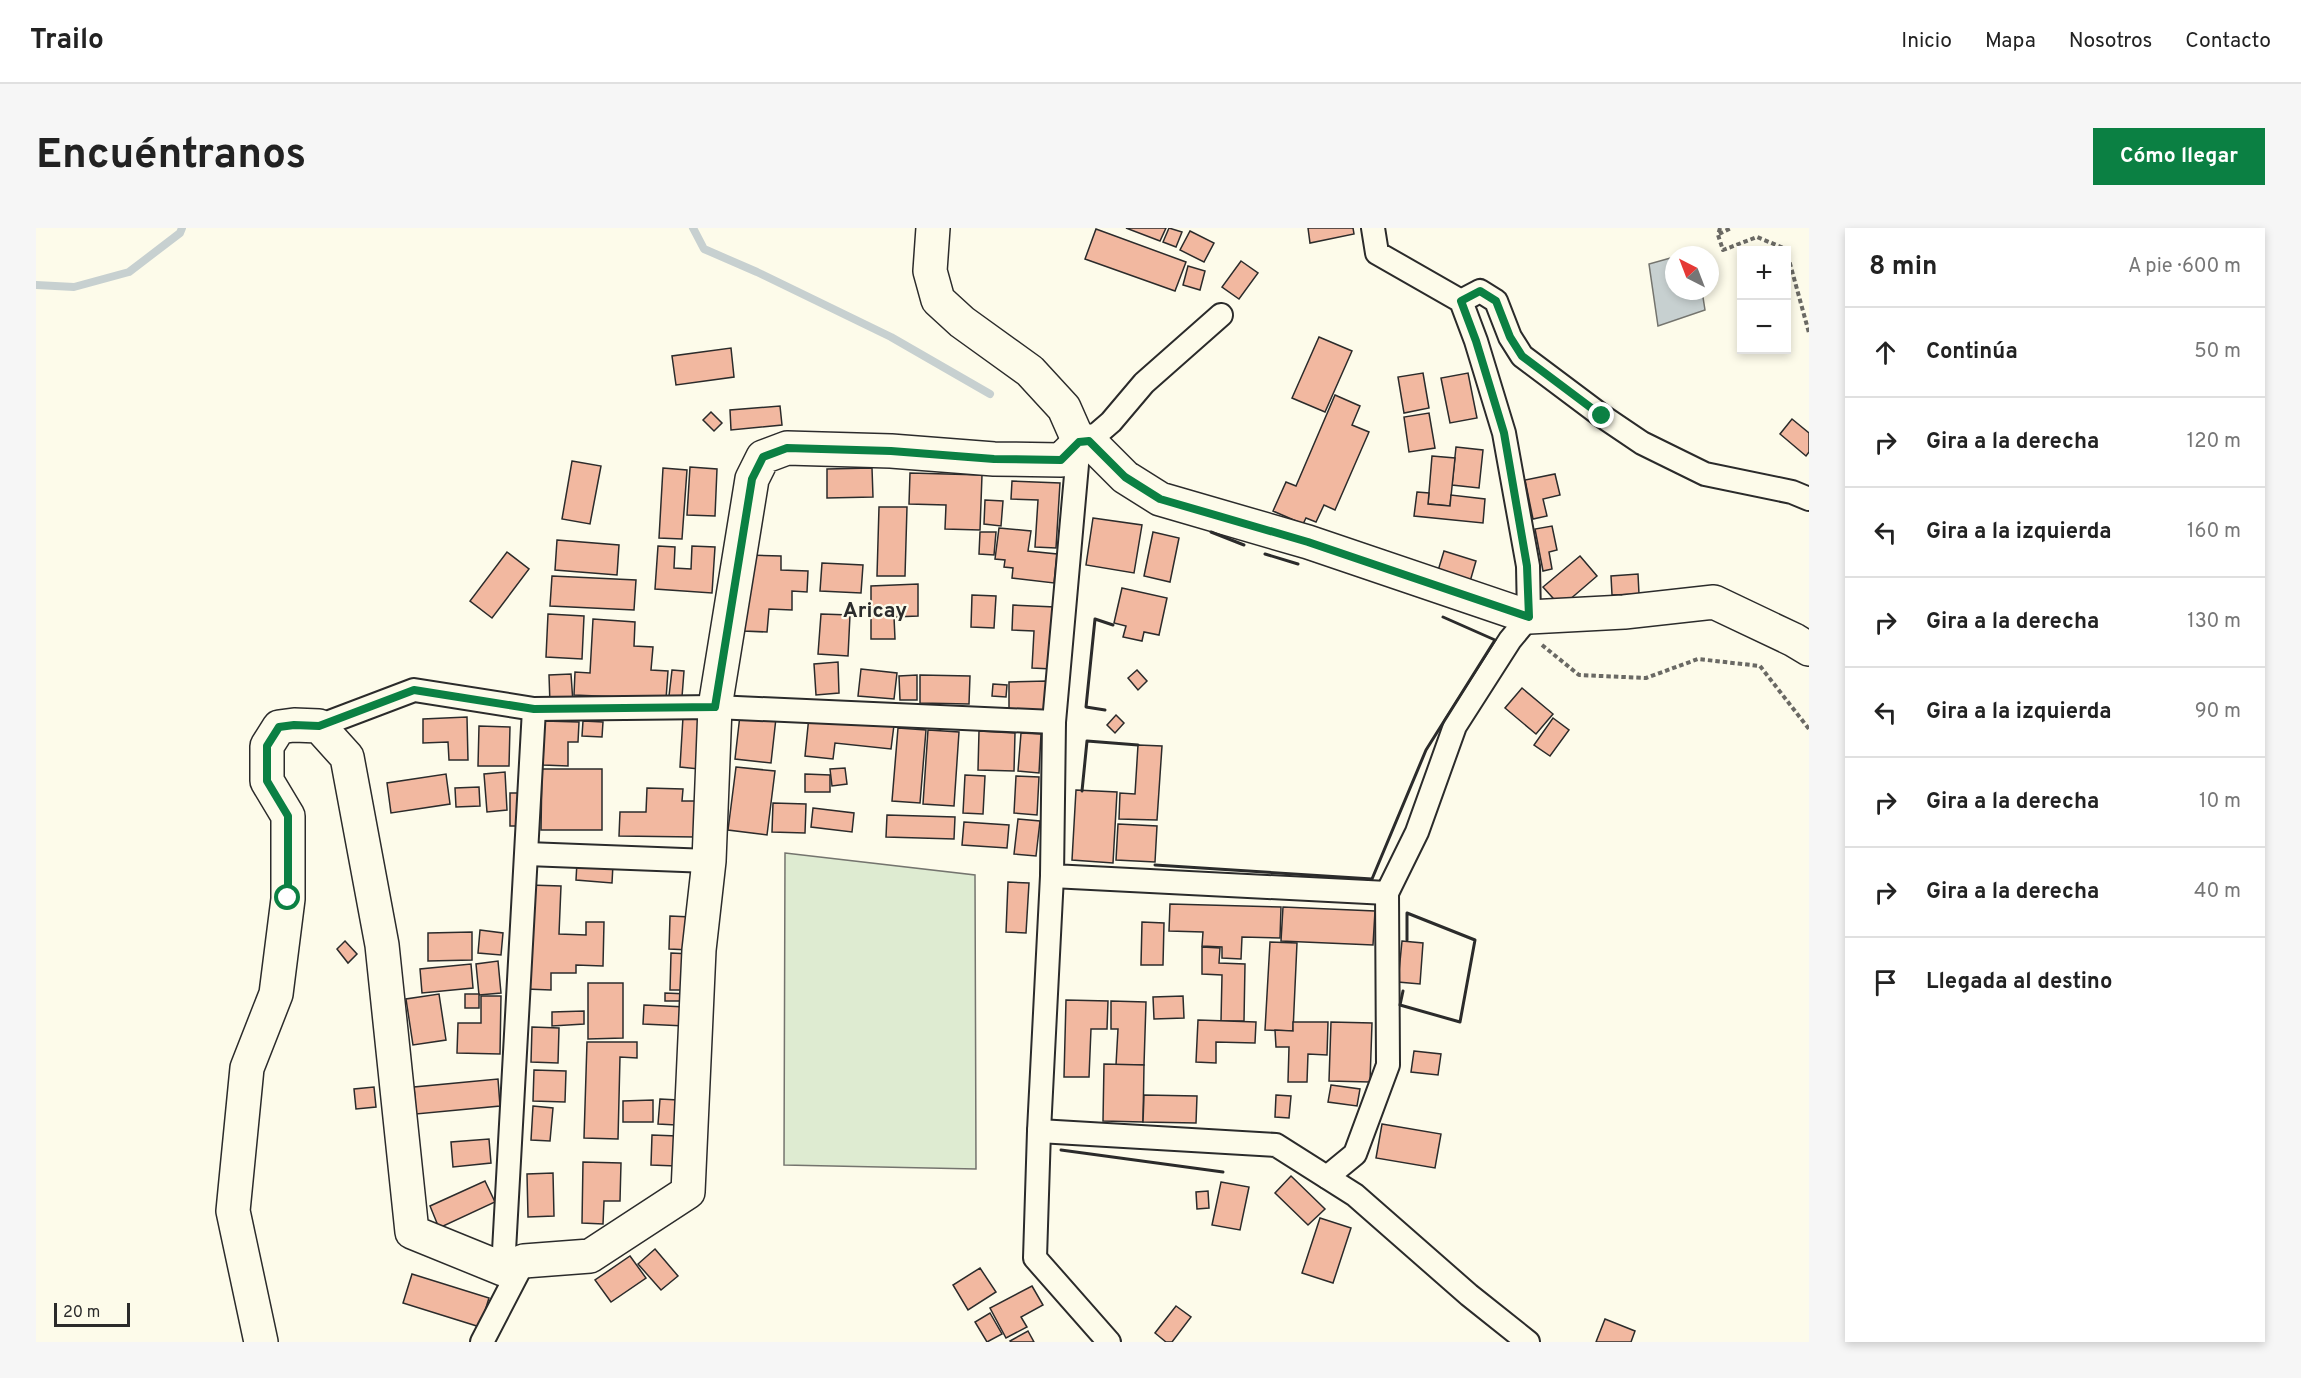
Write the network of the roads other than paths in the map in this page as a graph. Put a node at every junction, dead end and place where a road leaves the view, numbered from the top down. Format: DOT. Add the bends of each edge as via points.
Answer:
graph roads {
  1 [pos="933,228"];
  2 [pos="1373,228"];
  3 [pos="1461,301"];
  4 [pos="1221,315"];
  5 [pos="1084,441"];
  6 [pos="1809,499"];
  7 [pos="1525,623"];
  8 [pos="1809,649"];
  9 [pos="715,707"];
  10 [pos="534,709"];
  11 [pos="1054,722"];
  12 [pos="319,726"];
  13 [pos="527,854"];
  14 [pos="709,861"];
  15 [pos="1052,876"];
  16 [pos="1387,893"];
  17 [pos="1039,1131"];
  18 [pos="1327,1177"];
  19 [pos="514,1265"];
  20 [pos="261,1342"];
  21 [pos="482,1342"];
  22 [pos="1109,1342"];
  23 [pos="1528,1342"];
  1 -- 5 [label="street" via="930,271 938,300 1030,371 1064,408"];
  2 -- 3 [label="street" via="1377,253"];
  3 -- 6 [label="street" via="1480,291 1496,301 1522,356 1642,442 1705,474"];
  3 -- 7 [label="street" via="1504,433 1527,566"];
  4 -- 5 [label="street" via="1144,383 1111,422"];
  5 -- 7 [label="street" via="1125,477 1160,499 1308,542"];
  5 -- 9 [label="street" via="1061,460 787,448 763,457 752,479"];
  5 -- 11 [label="street"];
  7 -- 8 [label="street" via="1714,602"];
  7 -- 16 [label="street" via="1455,726 1416,832"];
  9 -- 10 [label="street"];
  9 -- 11 [label="street"];
  9 -- 14 [label="street"];
  10 -- 12 [label="street" via="414,690"];
  10 -- 13 [label="street"];
  11 -- 15 [label="street"];
  12 -- 19 [label="street" via="347,757 382,945 412,1232"];
  12 -- 20 [label="street" via="279,727 267,746 267,781 288,816 288,898 276,994 247,1068 233,1211"];
  13 -- 14 [label="street"];
  13 -- 19 [label="street"];
  14 -- 19 [label="street" via="699,950 688,1192 590,1256"];
  15 -- 16 [label="street"];
  15 -- 17 [label="street"];
  16 -- 18 [label="street" via="1388,1065 1355,1154"];
  17 -- 18 [label="street" via="1276,1145"];
  17 -- 22 [label="street" via="1035,1258"];
  18 -- 23 [label="street" via="1354,1195"];
  19 -- 21 [label="street"];
}
